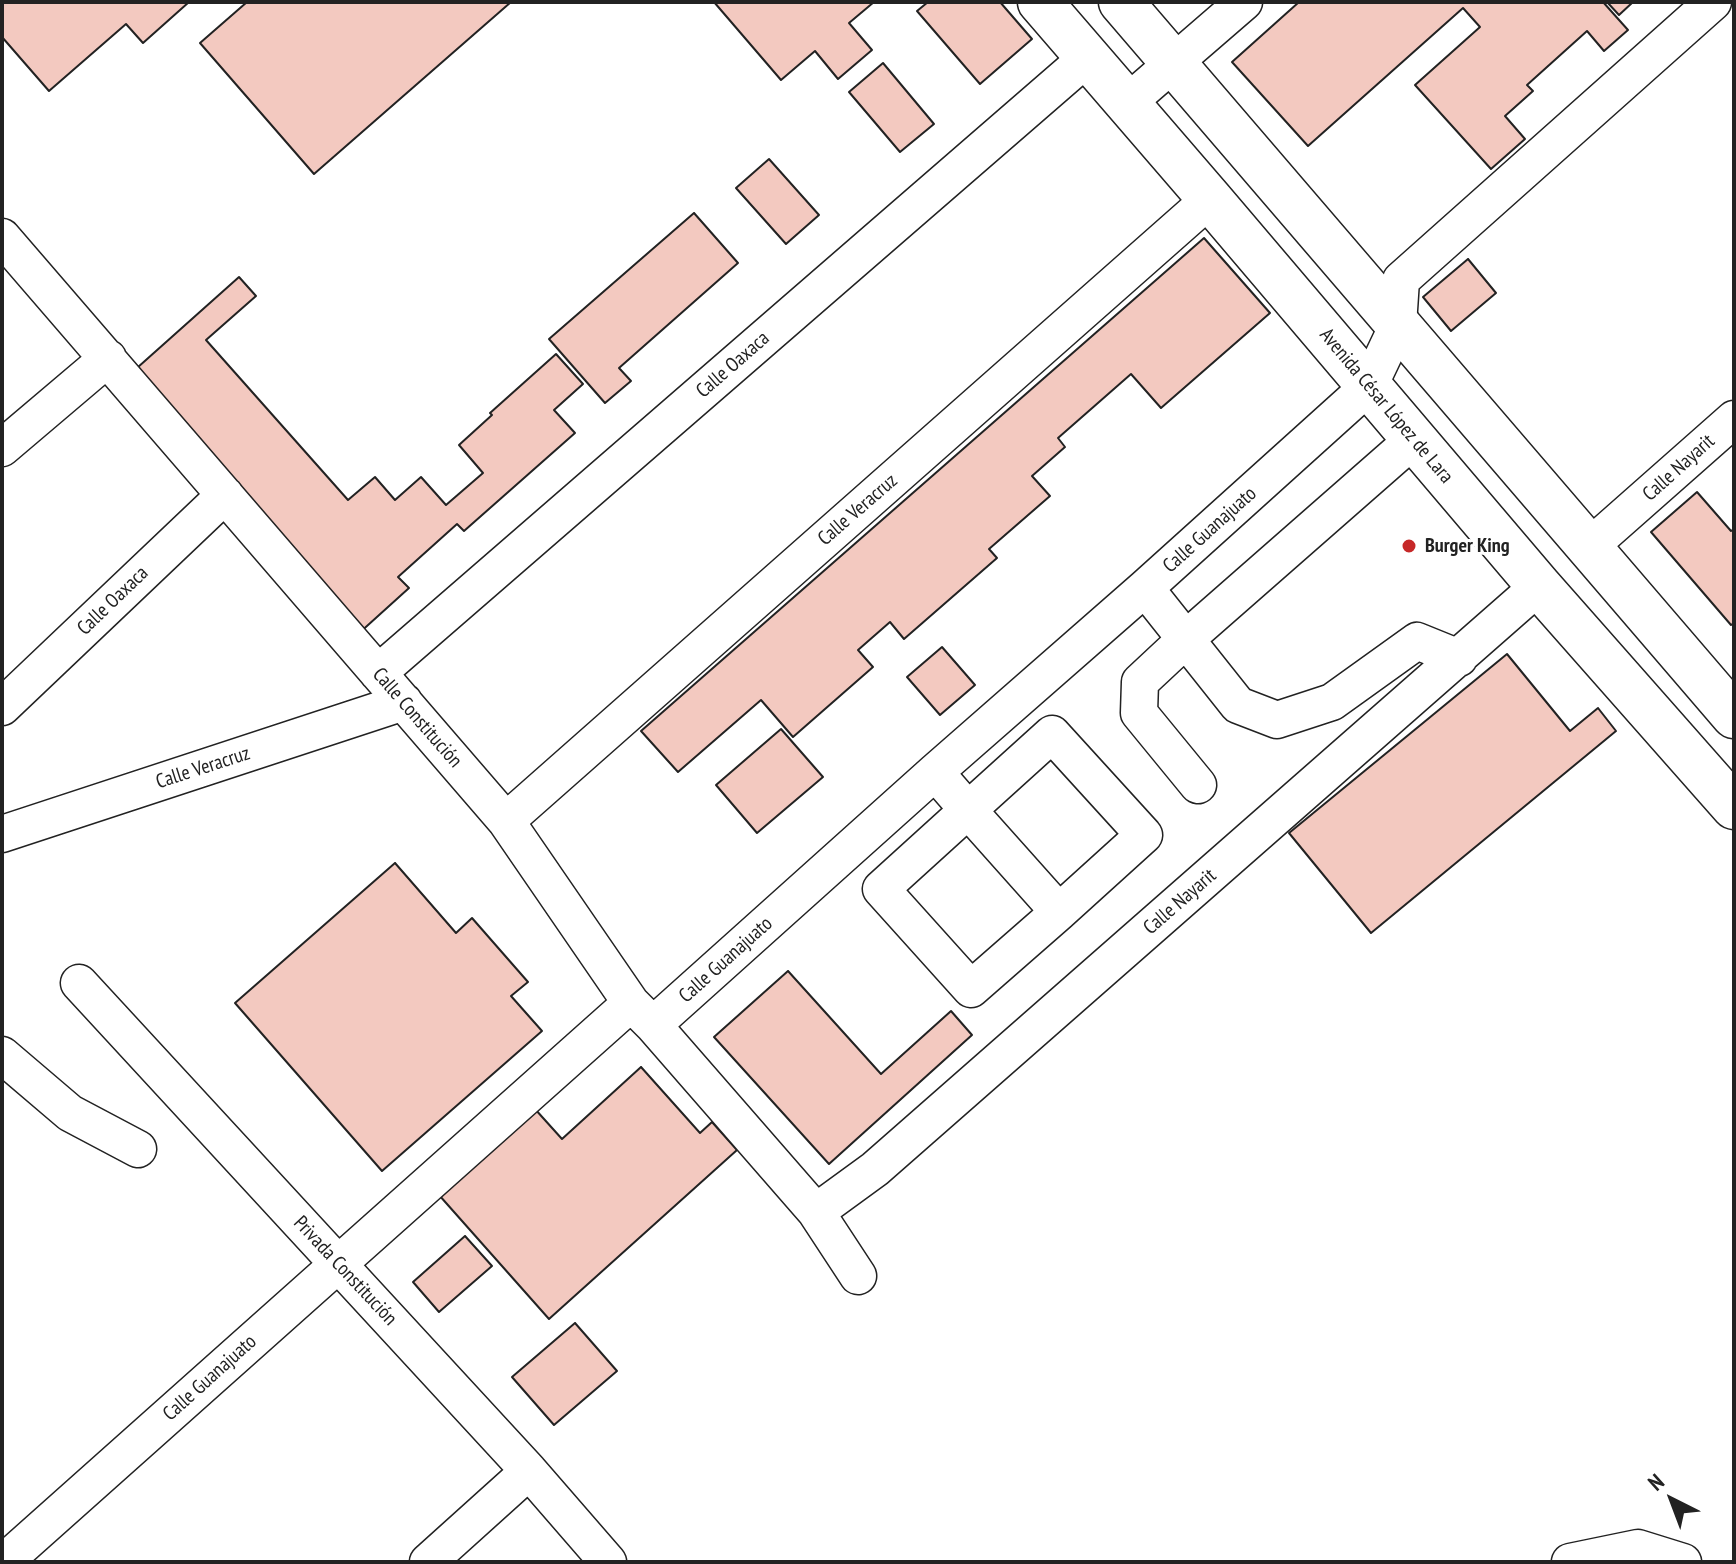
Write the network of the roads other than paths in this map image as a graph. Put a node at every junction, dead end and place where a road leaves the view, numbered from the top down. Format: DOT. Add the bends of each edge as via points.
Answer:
graph roads {
  1 [pos="1040,2"];
  2 [pos="1121,2"];
  3 [pos="1244,2"];
  4 [pos="1713,2"];
  5 [pos="1088,57"];
  6 [pos="1175,63"];
  7 [pos="1126,104"];
  8 [pos="1210,199"];
  9 [pos="2,237"];
  10 [pos="1398,325"];
  11 [pos="108,358"];
  12 [pos="1369,386"];
  13 [pos="1734,419"];
  14 [pos="1414,439"];
  15 [pos="2,448"];
  16 [pos="225,495"];
  17 [pos="1588,548"];
  18 [pos="1539,586"];
  19 [pos="1145,588"];
  20 [pos="1186,639"];
  21 [pos="1459,658"];
  22 [pos="378,673"];
  23 [pos="404,702"];
  24 [pos="2,707"];
  25 [pos="1734,716"];
  26 [pos="935,772"];
  27 [pos="1198,785"];
  28 [pos="1734,807"];
  29 [pos="968,810"];
  30 [pos="506,821"];
  31 [pos="2,834"];
  32 [pos="1059,912"];
  33 [pos="79,983"];
  34 [pos="642,1014"];
  35 [pos="2,1055"];
  36 [pos="138,1149"];
  37 [pos="816,1212"];
  38 [pos="338,1264"];
  39 [pos="858,1276"];
  40 [pos="529,1471"];
  41 [pos="12,1553"];
  42 [pos="428,1562"];
  43 [pos="608,1562"];
  44 [pos="1570,1562"];
  45 [pos="1683,1562"];
  1 -- 5 [label="main road, Avenida César López de Lara"];
  2 -- 6 [label="main road"];
  3 -- 6 [label="street"];
  4 -- 10 [label="street, Calle Guanajuato" via="1401,280"];
  5 -- 7 [label="main road, Avenida César López de Lara"];
  5 -- 22 [label="street, Calle Oaxaca"];
  6 -- 7 [label="street"];
  6 -- 10 [label="main road"];
  7 -- 8 [label="main road, Avenida César López de Lara"];
  8 -- 12 [label="main road, Avenida César López de Lara"];
  8 -- 30 [label="street, Calle Veracruz"];
  9 -- 11 [label="street, Calle Constitución"];
  10 -- 12 [label="street, Calle Guanajuato"];
  10 -- 17 [label="main road"];
  11 -- 15 [label="street"];
  11 -- 16 [label="street, Calle Constitución"];
  12 -- 14 [label="main road, Avenida César López de Lara"];
  12 -- 19 [label="street, Calle Guanajuato"];
  13 -- 17 [label="street, Calle Nayarit"];
  14 -- 18 [label="main road, Avenida César López de Lara"];
  14 -- 20 [label="street"];
  16 -- 22 [label="street, Calle Constitución"];
  16 -- 24 [label="street, Calle Oaxaca"];
  17 -- 25 [label="main road"];
  18 -- 21 [label="street, Calle Nayarit"];
  18 -- 28 [label="main road, Avenida César López de Lara"];
  19 -- 20 [label="street"];
  19 -- 26 [label="street, Calle Guanajuato"];
  20 -- 21 [label="street" via="1238,705 1277,720 1332,702 1417,641"];
  20 -- 27 [label="street" via="1140,682 1139,713"];
  21 -- 37 [label="street, Calle Nayarit" via="875,1169"];
  22 -- 23 [label="street, Calle Constitución"];
  23 -- 30 [label="street, Calle Constitución"];
  23 -- 31 [label="street, Calle Veracruz"];
  26 -- 29 [label="street"];
  26 -- 34 [label="street, Calle Guanajuato"];
  29 -- 32 [label="street"];
  29 -- 32 [label="street" via="1052,734 1144,835"];
  29 -- 32 [label="street" via="881,889 971,989"];
  30 -- 34 [label="street, Calle Constitución"];
  33 -- 38 [label="street, Privada Constitución"];
  34 -- 37 [label="street, Calle Constitución"];
  34 -- 38 [label="street, Calle Guanajuato"];
  35 -- 36 [label="street" via="70,1113"];
  37 -- 39 [label="street"];
  38 -- 40 [label="street, Privada Constitución"];
  38 -- 41 [label="street, Calle Guanajuato"];
  40 -- 42 [label="street"];
  40 -- 43 [label="street, Privada Constitución"];
  44 -- 45 [label="street" via="1638,1548"];
}
